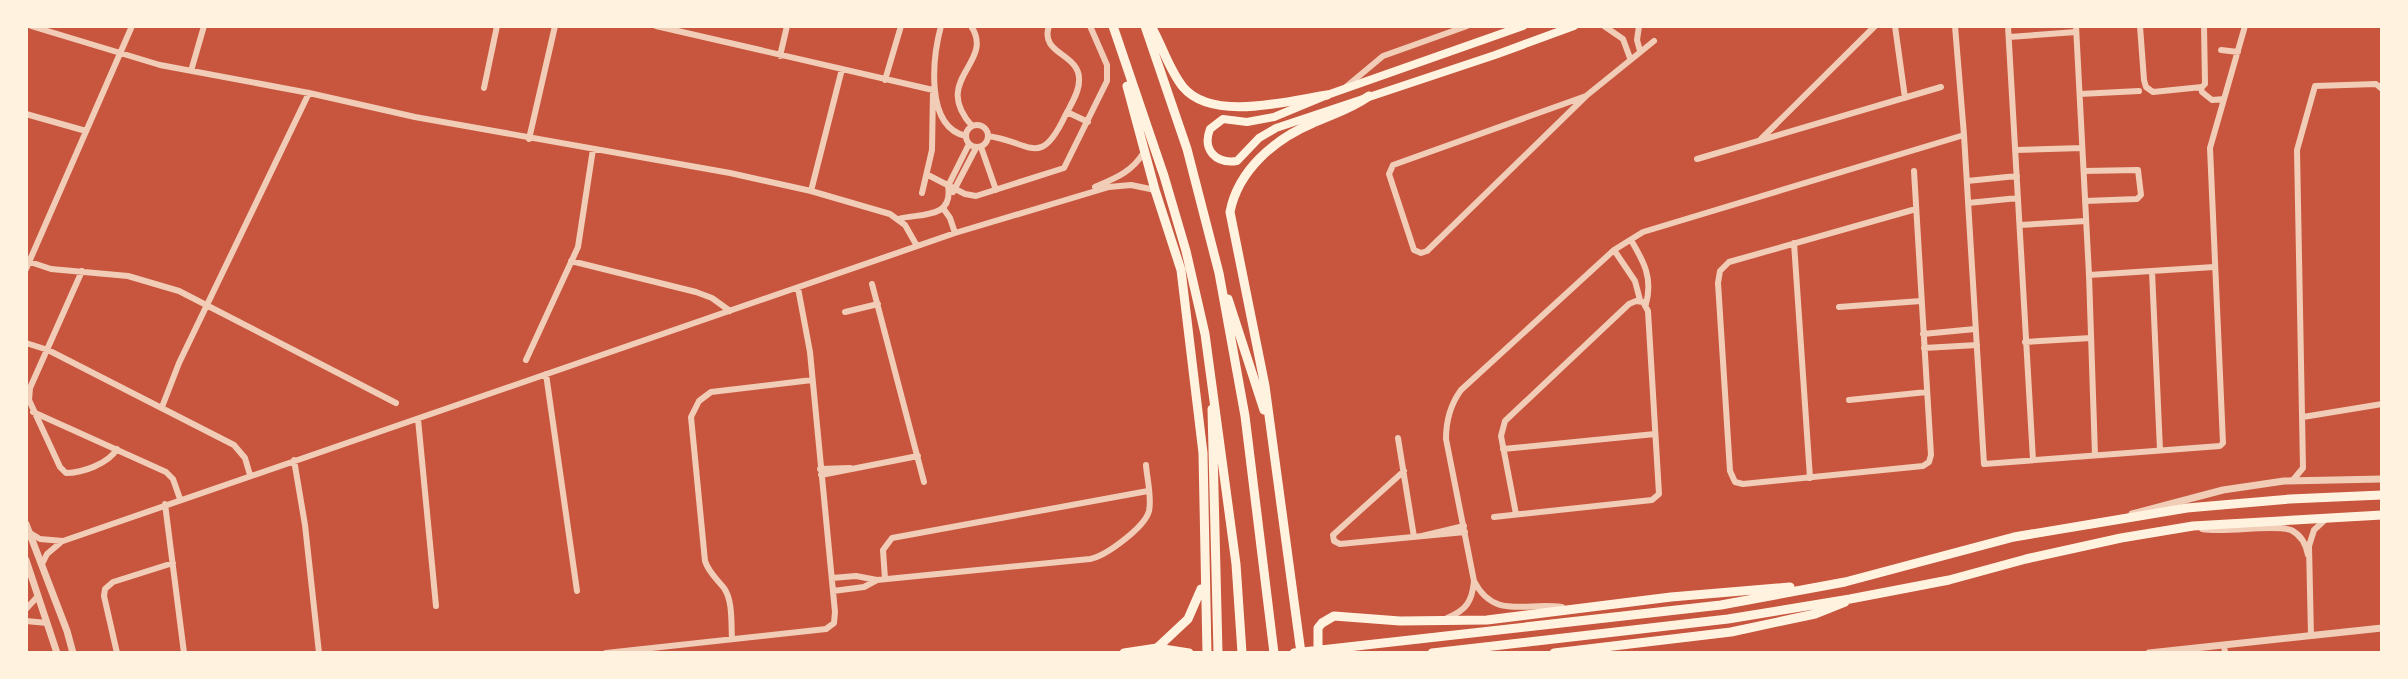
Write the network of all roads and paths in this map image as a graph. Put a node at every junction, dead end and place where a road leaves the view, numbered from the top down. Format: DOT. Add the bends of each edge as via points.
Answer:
graph roads {
  1 [pos="31,26"];
  2 [pos="132,26"];
  3 [pos="204,26"];
  4 [pos="497,26"];
  5 [pos="555,26"];
  6 [pos="656,26"];
  7 [pos="787,26"];
  8 [pos="901,26"];
  9 [pos="942,26"];
  10 [pos="971,26"];
  11 [pos="1049,26"];
  12 [pos="1090,26"];
  13 [pos="1113,26"];
  14 [pos="1145,26"];
  15 [pos="1151,26"];
  16 [pos="1467,26"];
  17 [pos="1523,26"];
  18 [pos="1574,26"];
  19 [pos="1604,26"];
  20 [pos="1639,26"];
  21 [pos="1875,26"];
  22 [pos="1895,26"];
  23 [pos="1955,26"];
  24 [pos="2008,26"];
  25 [pos="2140,26"];
  26 [pos="2204,26"];
  27 [pos="2245,26"];
  28 [pos="2076,29"];
  29 [pos="2009,37"];
  30 [pos="1654,41"];
  31 [pos="2221,50"];
  32 [pos="1121,51"];
  33 [pos="1640,51"];
  34 [pos="2238,52"];
  35 [pos="118,53"];
  36 [pos="780,56"];
  37 [pos="1630,58"];
  38 [pos="842,69"];
  39 [pos="191,71"];
  40 [pos="885,80"];
  41 [pos="1941,87"];
  42 [pos="2201,87"];
  43 [pos="484,88"];
  44 [pos="2382,89"];
  45 [pos="933,90"];
  46 [pos="1343,90"];
  47 [pos="2139,91"];
  48 [pos="309,93"];
  49 [pos="2080,94"];
  50 [pos="1327,95"];
  51 [pos="1369,96"];
  52 [pos="1586,96"];
  53 [pos="1905,98"];
  54 [pos="2224,99"];
  55 [pos="1067,112"];
  56 [pos="26,114"];
  57 [pos="1088,122"];
  58 [pos="972,126"];
  59 [pos="86,131"];
  60 [pos="1964,135"];
  61 [pos="966,136"];
  62 [pos="988,136"];
  63 [pos="529,139"];
  64 [pos="1760,140"];
  65 [pos="975,146"];
  66 [pos="2082,148"];
  67 [pos="593,149"];
  68 [pos="2016,150"];
  69 [pos="1144,152"];
  70 [pos="1697,159"];
  71 [pos="1914,171"];
  72 [pos="2084,171"];
  73 [pos="928,175"];
  74 [pos="2017,176"];
  75 [pos="1967,181"];
  76 [pos="951,189"];
  77 [pos="996,190"];
  78 [pos="1155,190"];
  79 [pos="811,191"];
  80 [pos="922,193"];
  81 [pos="1077,195"];
  82 [pos="2018,198"];
  83 [pos="2085,201"];
  84 [pos="1968,203"];
  85 [pos="943,208"];
  86 [pos="1916,209"];
  87 [pos="898,219"];
  88 [pos="2086,221"];
  89 [pos="2020,225"];
  90 [pos="955,233"];
  91 [pos="1631,240"];
  92 [pos="1794,243"];
  93 [pos="917,246"];
  94 [pos="1614,250"];
  95 [pos="571,261"];
  96 [pos="28,265"];
  97 [pos="2214,267"];
  98 [pos="82,271"];
  99 [pos="2152,271"];
  100 [pos="1219,273"];
  101 [pos="2089,275"];
  102 [pos="872,284"];
  103 [pos="798,288"];
  104 [pos="1921,301"];
  105 [pos="1643,302"];
  106 [pos="878,304"];
  107 [pos="208,305"];
  108 [pos="1839,307"];
  109 [pos="730,311"];
  110 [pos="845,312"];
  111 [pos="1975,329"];
  112 [pos="1923,334"];
  113 [pos="2091,338"];
  114 [pos="2025,342"];
  115 [pos="26,343"];
  116 [pos="1977,345"];
  117 [pos="1924,348"];
  118 [pos="48,350"];
  119 [pos="526,360"];
  120 [pos="1211,366"];
  121 [pos="546,374"];
  122 [pos="812,380"];
  123 [pos="1927,392"];
  124 [pos="1849,400"];
  125 [pos="396,403"];
  126 [pos="2382,404"];
  127 [pos="162,407"];
  128 [pos="33,412"];
  129 [pos="2303,417"];
  130 [pos="418,419"];
  131 [pos="1655,434"];
  132 [pos="1398,438"];
  133 [pos="1273,440"];
  134 [pos="117,449"];
  135 [pos="1503,449"];
  136 [pos="2160,450"];
  137 [pos="2095,455"];
  138 [pos="918,456"];
  139 [pos="294,460"];
  140 [pos="2033,460"];
  141 [pos="1146,465"];
  142 [pos="2303,470"];
  143 [pos="1404,471"];
  144 [pos="821,472"];
  145 [pos="250,475"];
  146 [pos="1810,478"];
  147 [pos="2319,479"];
  148 [pos="2382,479"];
  149 [pos="2293,480"];
  150 [pos="924,482"];
  151 [pos="1148,491"];
  152 [pos="2382,495"];
  153 [pos="180,499"];
  154 [pos="165,504"];
  155 [pos="1516,514"];
  156 [pos="2382,515"];
  157 [pos="1494,517"];
  158 [pos="2327,518"];
  159 [pos="2111,520"];
  160 [pos="26,524"];
  161 [pos="2193,526"];
  162 [pos="1465,529"];
  163 [pos="30,533"];
  164 [pos="1418,536"];
  165 [pos="63,541"];
  166 [pos="2308,555"];
  167 [pos="26,560"];
  168 [pos="173,563"];
  169 [pos="42,564"];
  170 [pos="1203,574"];
  171 [pos="832,578"];
  172 [pos="885,579"];
  173 [pos="877,580"];
  174 [pos="1474,581"];
  175 [pos="1845,582"];
  176 [pos="577,591"];
  177 [pos="833,591"];
  178 [pos="38,596"];
  179 [pos="1850,599"];
  180 [pos="436,606"];
  181 [pos="26,609"];
  182 [pos="1575,610"];
  183 [pos="26,621"];
  184 [pos="1437,622"];
  185 [pos="47,623"];
  186 [pos="2382,628"];
  187 [pos="2311,636"];
  188 [pos="732,639"];
  189 [pos="1157,648"];
  190 [pos="2225,649"];
  191 [pos="57,653"];
  192 [pos="73,653"];
  193 [pos="117,653"];
  194 [pos="184,653"];
  195 [pos="319,653"];
  196 [pos="606,653"];
  197 [pos="1124,653"];
  198 [pos="1189,653"];
  199 [pos="1207,653"];
  200 [pos="1218,653"];
  201 [pos="1242,653"];
  202 [pos="1274,653"];
  203 [pos="1294,653"];
  204 [pos="1301,653"];
  205 [pos="1318,653"];
  206 [pos="1432,653"];
  207 [pos="1554,653"];
  208 [pos="2149,653"];
  1 -- 35 [label="street"];
  2 -- 35 [label="street"];
  3 -- 39 [label="street"];
  4 -- 43 [label="street"];
  5 -- 63 [label="street"];
  6 -- 36 [label="street"];
  7 -- 36 [label="street"];
  8 -- 40 [label="street"];
  9 -- 45 [label="street"];
  10 -- 58 [label="street" via="977,46 957,94 959,109"];
  11 -- 55 [label="street" via="1048,43 1072,61 1079,76"];
  12 -- 57 [label="street" via="1108,75"];
  13 -- 32 [label="main road"];
  14 -- 100 [label="main road" via="1187,149"];
  15 -- 50 [label="main road" via="1182,86 1205,102 1242,106"];
  16 -- 46 [label="street" via="1383,56"];
  17 -- 46 [label="main road"];
  18 -- 51 [label="main road"];
  19 -- 37 [label="street" via="1623,39"];
  20 -- 33 [label="street"];
  21 -- 64 [label="street"];
  22 -- 53 [label="street"];
  23 -- 60 [label="street"];
  24 -- 29 [label="street"];
  25 -- 42 [label="street" via="2146,87 2153,92"];
  26 -- 42 [label="street" via="2206,80"];
  27 -- 34 [label="street"];
  28 -- 29 [label="street"];
  28 -- 49 [label="street"];
  29 -- 68 [label="street"];
  30 -- 33 [label="street"];
  31 -- 34 [label="street"];
  32 -- 69 [label="main road"];
  32 -- 120 [label="main road" via="1186,251"];
  33 -- 37 [label="street"];
  34 -- 54 [label="street"];
  35 -- 39 [label="street"];
  35 -- 59 [label="street"];
  36 -- 38 [label="street"];
  37 -- 52 [label="street"];
  38 -- 40 [label="street"];
  38 -- 79 [label="street"];
  39 -- 48 [label="street"];
  40 -- 45 [label="street"];
  41 -- 53 [label="street"];
  42 -- 54 [label="street" via="2212,100"];
  44 -- 129 [label="street" via="2376,84 2315,86 2297,150"];
  45 -- 61 [label="street" via="948,125"];
  45 -- 73 [label="street"];
  46 -- 50 [label="main road"];
  47 -- 49 [label="street"];
  48 -- 63 [label="street"];
  48 -- 107 [label="street"];
  49 -- 66 [label="street"];
  50 -- 51 [label="main road" via="1263,120 1223,119 1210,129 1210,152 1221,161 1237,161 1266,133"];
  51 -- 133 [label="main road" via="1280,141 1246,174 1233,199 1232,223"];
  52 -- 52 [label="street" via="1427,251 1414,250 1389,174 1393,165"];
  53 -- 64 [label="street"];
  54 -- 97 [label="street" via="2210,148"];
  55 -- 57 [label="street"];
  55 -- 62 [label="street" via="1054,138 1038,148"];
  56 -- 59 [label="street"];
  57 -- 77 [label="street" via="1064,168"];
  58 -- 61 [label="street"];
  58 -- 62 [label="street" via="983,127"];
  59 -- 96 [label="street"];
  60 -- 75 [label="street"];
  60 -- 91 [label="street"];
  61 -- 65 [label="street"];
  62 -- 65 [label="street"];
  63 -- 67 [label="street"];
  64 -- 70 [label="street"];
  65 -- 76 [label="street"];
  65 -- 77 [label="street"];
  66 -- 68 [label="street"];
  66 -- 72 [label="street"];
  67 -- 79 [label="street"];
  67 -- 95 [label="street" via="582,232"];
  68 -- 74 [label="street"];
  69 -- 78 [label="main road"];
  69 -- 81 [label="street" via="1122,177"];
  71 -- 86 [label="street"];
  72 -- 83 [label="street"];
  72 -- 83 [label="street" via="2138,170 2141,195"];
  73 -- 76 [label="street"];
  73 -- 80 [label="street"];
  74 -- 75 [label="street"];
  74 -- 82 [label="street"];
  75 -- 84 [label="street"];
  76 -- 77 [label="street" via="976,196"];
  76 -- 85 [label="street"];
  78 -- 81 [label="street" via="1125,184"];
  78 -- 170 [label="main road" via="1181,270 1191,343 1203,453"];
  79 -- 87 [label="street"];
  81 -- 90 [label="street"];
  82 -- 84 [label="street"];
  82 -- 89 [label="street"];
  83 -- 88 [label="street"];
  84 -- 111 [label="street"];
  85 -- 87 [label="street"];
  85 -- 90 [label="street"];
  86 -- 92 [label="street"];
  86 -- 104 [label="street"];
  87 -- 93 [label="street"];
  88 -- 89 [label="street"];
  88 -- 101 [label="street"];
  89 -- 114 [label="street"];
  90 -- 93 [label="street"];
  91 -- 94 [label="street"];
  91 -- 105 [label="street" via="1648,272 1649,291"];
  92 -- 146 [label="street"];
  92 -- 146 [label="street" via="1729,262 1718,276 1730,471 1732,479 1743,484"];
  93 -- 103 [label="street"];
  94 -- 105 [label="street"];
  94 -- 162 [label="street" via="1455,398 1446,439"];
  95 -- 109 [label="street" via="696,292"];
  95 -- 119 [label="street"];
  96 -- 98 [label="street"];
  97 -- 99 [label="street"];
  97 -- 136 [label="street" via="2224,440 2220,446"];
  98 -- 107 [label="street" via="128,276"];
  98 -- 118 [label="street"];
  99 -- 101 [label="street"];
  99 -- 136 [label="street"];
  100 -- 133 [label="main road"];
  100 -- 202 [label="main road" via="1245,416"];
  101 -- 113 [label="street"];
  102 -- 106 [label="street"];
  103 -- 109 [label="street"];
  103 -- 122 [label="street"];
  104 -- 108 [label="street"];
  104 -- 112 [label="street"];
  105 -- 131 [label="street"];
  105 -- 135 [label="street" via="1629,304 1508,416 1501,431"];
  106 -- 110 [label="street"];
  106 -- 138 [label="street"];
  107 -- 125 [label="street"];
  107 -- 127 [label="street"];
  109 -- 121 [label="street"];
  111 -- 112 [label="street"];
  111 -- 116 [label="street"];
  112 -- 117 [label="street"];
  113 -- 114 [label="street"];
  113 -- 137 [label="street"];
  114 -- 140 [label="street"];
  115 -- 118 [label="street"];
  116 -- 117 [label="street"];
  116 -- 140 [label="street" via="1984,464"];
  117 -- 123 [label="street"];
  118 -- 127 [label="street"];
  118 -- 128 [label="street" via="30,388"];
  120 -- 200 [label="main road"];
  120 -- 201 [label="main road"];
  121 -- 130 [label="street"];
  121 -- 176 [label="street"];
  122 -- 144 [label="street"];
  122 -- 188 [label="street" via="711,392 691,417 705,561 730,601"];
  123 -- 124 [label="street"];
  123 -- 146 [label="street" via="1927,465"];
  126 -- 129 [label="street"];
  127 -- 145 [label="street" via="234,445"];
  128 -- 134 [label="street"];
  128 -- 134 [label="street" via="66,473 103,462"];
  129 -- 142 [label="street"];
  130 -- 139 [label="street"];
  130 -- 180 [label="street"];
  131 -- 135 [label="street"];
  131 -- 155 [label="street" via="1660,490 1656,498"];
  132 -- 143 [label="street"];
  133 -- 204 [label="main road"];
  134 -- 153 [label="street" via="166,472"];
  135 -- 155 [label="street"];
  136 -- 137 [label="street"];
  137 -- 140 [label="street"];
  138 -- 144 [label="street"];
  138 -- 150 [label="street"];
  139 -- 145 [label="street"];
  139 -- 195 [label="street"];
  141 -- 151 [label="street"];
  142 -- 147 [label="street"];
  142 -- 149 [label="street"];
  143 -- 164 [label="street"];
  143 -- 164 [label="street" via="1333,538 1340,544"];
  144 -- 171 [label="street"];
  145 -- 153 [label="street"];
  147 -- 148 [label="street"];
  147 -- 149 [label="street"];
  149 -- 159 [label="street" via="2223,490"];
  151 -- 172 [label="street" via="1144,520 1097,558"];
  151 -- 172 [label="street" via="892,538 883,550"];
  152 -- 159 [label="main road" via="2217,505"];
  153 -- 154 [label="street"];
  154 -- 165 [label="street"];
  154 -- 168 [label="street"];
  155 -- 157 [label="street"];
  156 -- 158 [label="main road"];
  158 -- 161 [label="main road"];
  158 -- 166 [label="street" via="2314,530"];
  159 -- 175 [label="main road" via="2014,537"];
  160 -- 163 [label="street"];
  161 -- 166 [label="street" via="2290,530 2303,540"];
  161 -- 179 [label="main road"];
  162 -- 164 [label="street"];
  162 -- 174 [label="street"];
  163 -- 165 [label="street"];
  163 -- 169 [label="street"];
  165 -- 169 [label="street"];
  166 -- 187 [label="street"];
  167 -- 178 [label="street"];
  168 -- 193 [label="street" via="105,589"];
  168 -- 194 [label="street"];
  169 -- 192 [label="street"];
  170 -- 189 [label="main road" via="1188,619"];
  170 -- 199 [label="main road"];
  171 -- 173 [label="street"];
  171 -- 177 [label="street"];
  172 -- 173 [label="street"];
  173 -- 177 [label="street"];
  174 -- 182 [label="street" via="1494,604"];
  174 -- 184 [label="street" via="1467,606"];
  175 -- 182 [label="main road"];
  175 -- 203 [label="main road" via="1721,605"];
  177 -- 188 [label="street" via="836,617 831,627"];
  178 -- 181 [label="street"];
  178 -- 185 [label="street"];
  179 -- 206 [label="main road" via="1728,619"];
  179 -- 207 [label="main road" via="1815,614 1731,632"];
  182 -- 184 [label="main road"];
  183 -- 185 [label="street"];
  184 -- 205 [label="main road" via="1334,616 1318,628"];
  185 -- 191 [label="street"];
  186 -- 187 [label="street"];
  187 -- 190 [label="street"];
  188 -- 196 [label="street"];
  189 -- 197 [label="main road"];
  189 -- 198 [label="main road"];
  190 -- 208 [label="street"];
}
